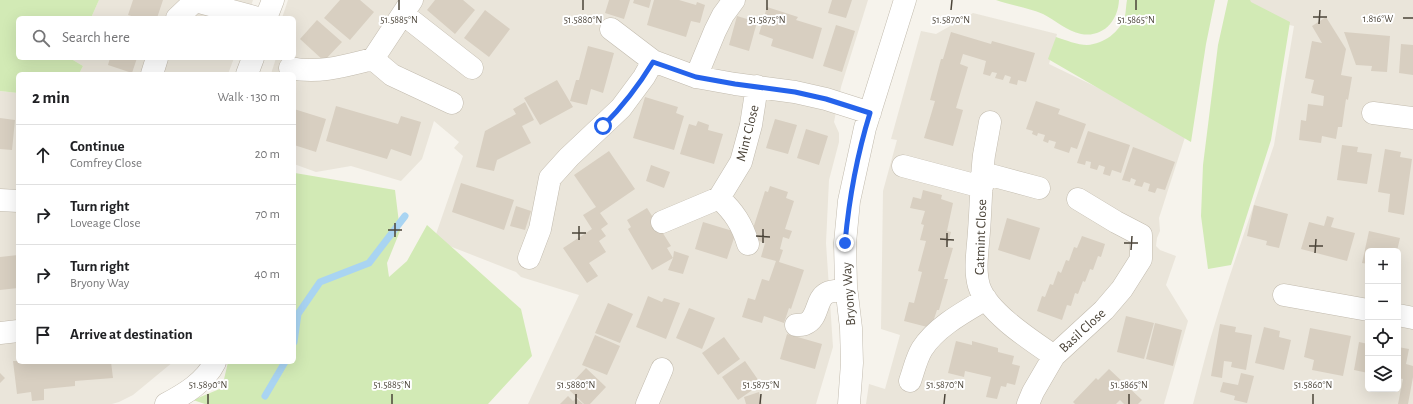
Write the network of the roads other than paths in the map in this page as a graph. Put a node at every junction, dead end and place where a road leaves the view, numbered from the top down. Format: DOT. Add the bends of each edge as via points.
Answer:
graph roads {
  1 [pos="273,0"];
  2 [pos="734,0"];
  3 [pos="905,0"];
  4 [pos="196,1"];
  5 [pos="407,7"];
  6 [pos="179,16"];
  7 [pos="251,16"];
  8 [pos="267,16"];
  9 [pos="612,29"];
  10 [pos="373,59"];
  11 [pos="156,60"];
  12 [pos="252,60"];
  13 [pos="653,62"];
  14 [pos="290,68"];
  15 [pos="472,68"];
  16 [pos="153,72"];
  17 [pos="248,72"];
  18 [pos="696,77"];
  19 [pos="757,86"];
  20 [pos="452,103"];
  21 [pos="870,113"];
  22 [pos="1373,113"];
  23 [pos="1413,118"];
  24 [pos="990,122"];
  25 [pos="903,166"];
  26 [pos="983,172"];
  27 [pos="1039,188"];
  28 [pos="719,198"];
  29 [pos="1078,199"];
  30 [pos="0,200"];
  31 [pos="16,201"];
  32 [pos="662,222"];
  33 [pos="748,244"];
  34 [pos="529,258"];
  35 [pos="846,290"];
  36 [pos="1284,295"];
  37 [pos="986,299"];
  38 [pos="1365,309"];
  39 [pos="1401,316"];
  40 [pos="1413,318"];
  41 [pos="796,325"];
  42 [pos="16,331"];
  43 [pos="0,333"];
  44 [pos="1054,356"];
  45 [pos="214,364"];
  46 [pos="662,369"];
  47 [pos="910,381"];
  48 [pos="166,404"];
  49 [pos="647,404"];
  50 [pos="849,404"];
  51 [pos="1028,404"];
  1 -- 8 [label="street"];
  2 -- 18 [label="street" via="715,31"];
  3 -- 21 [label="street, Bryony Way"];
  4 -- 6 [label="street"];
  4 -- 7 [label="street"];
  5 -- 10 [label="street"];
  5 -- 15 [label="street"];
  9 -- 13 [label="street"];
  10 -- 14 [label="street" via="314,71"];
  10 -- 20 [label="street" via="392,75"];
  11 -- 16 [label="street"];
  12 -- 17 [label="street"];
  13 -- 18 [label="street"];
  13 -- 34 [label="street" via="621,108 550,178 540,229"];
  18 -- 19 [label="street"];
  19 -- 21 [label="street" via="826,99"];
  19 -- 28 [label="street, Mint Close" via="751,125 741,162"];
  21 -- 35 [label="street, Bryony Way" via="849,201 845,243"];
  22 -- 23 [label="street"];
  24 -- 26 [label="street, Catmint Close"];
  25 -- 26 [label="street"];
  26 -- 27 [label="street"];
  26 -- 37 [label="street, Catmint Close" via="977,271 979,287"];
  28 -- 32 [label="street"];
  28 -- 33 [label="street" via="732,210"];
  29 -- 44 [label="street, Basil Close" via="1141,235 1141,259 1122,289 1104,310"];
  30 -- 31 [label="street"];
  35 -- 41 [label="street" via="826,294 821,298 812,318 806,323"];
  35 -- 50 [label="street, Bryony Way" via="852,362"];
  36 -- 38 [label="street"];
  37 -- 44 [label="street, Catmint Close" via="1013,328"];
  37 -- 47 [label="street" via="956,317 929,340 917,359"];
  39 -- 40 [label="street"];
  42 -- 43 [label="street"];
  44 -- 51 [label="street, Basil Close"];
  45 -- 48 [label="street" via="194,388"];
  46 -- 49 [label="street"];
}
